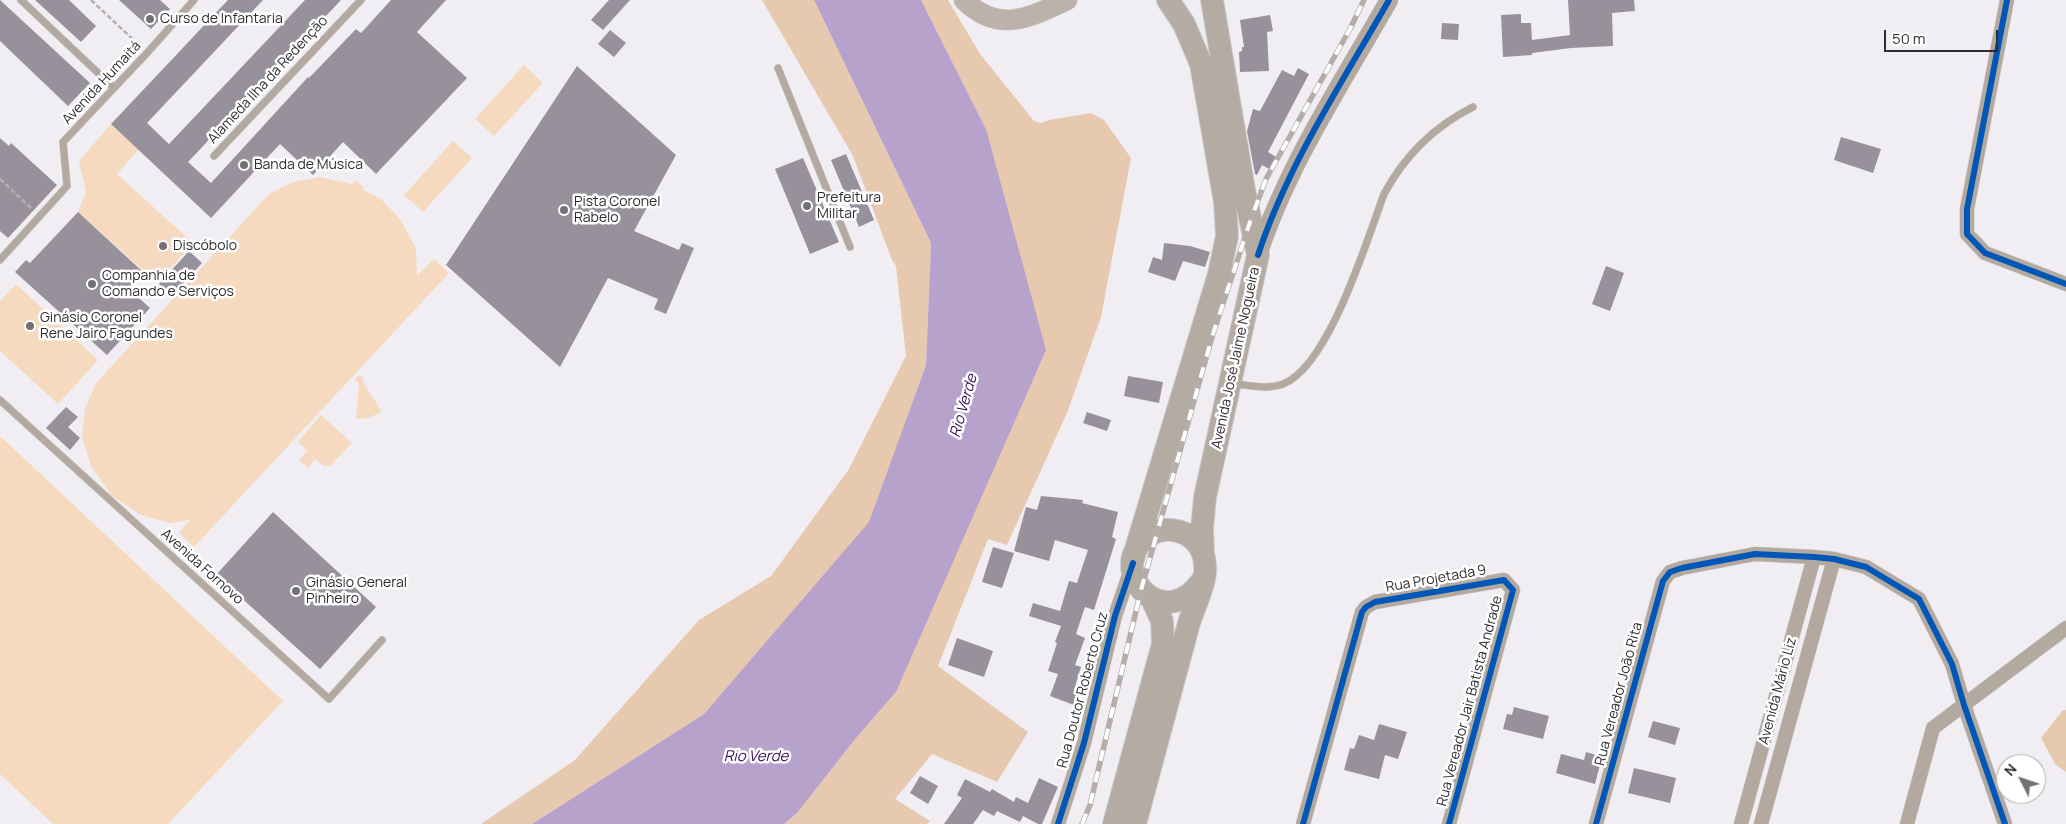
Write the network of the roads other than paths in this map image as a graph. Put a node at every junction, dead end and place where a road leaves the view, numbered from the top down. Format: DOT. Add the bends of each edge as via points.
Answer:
graph roads {
  1 [pos="21,0"];
  2 [pos="194,0"];
  3 [pos="361,0"];
  4 [pos="964,0"];
  5 [pos="1168,0"];
  6 [pos="1389,0"];
  7 [pos="2007,0"];
  8 [pos="1053,3"];
  9 [pos="1212,5"];
  10 [pos="778,68"];
  11 [pos="114,88"];
  12 [pos="1474,107"];
  13 [pos="214,156"];
  14 [pos="850,247"];
  15 [pos="1258,255"];
  16 [pos="0,260"];
  17 [pos="2066,284"];
  18 [pos="1231,383"];
  19 [pos="0,400"];
  20 [pos="1203,552"];
  21 [pos="1814,557"];
  22 [pos="1834,559"];
  23 [pos="1133,561"];
  24 [pos="1202,581"];
  25 [pos="1509,585"];
  26 [pos="1152,599"];
  27 [pos="2066,628"];
  28 [pos="382,640"];
  29 [pos="1964,704"];
  30 [pos="1058,824"];
  31 [pos="1114,824"];
  32 [pos="1136,824"];
  33 [pos="1303,824"];
  34 [pos="1449,824"];
  35 [pos="1596,824"];
  36 [pos="1741,824"];
  37 [pos="1761,824"];
  38 [pos="1907,824"];
  39 [pos="2005,824"];
  1 -- 11 [label="lane"];
  2 -- 11 [label="lane, Avenida Humaitá"];
  3 -- 13 [label="lane, Alameda Ilha da Redenção"];
  4 -- 8 [label="main road" via="991,19 1008,21 1023,19"];
  5 -- 23 [label="main road, Rua Doutor Roberto Cruz" via="1184,24 1202,64 1225,202 1227,236 1219,274"];
  6 -- 15 [label="street" via="1290,176"];
  7 -- 17 [label="street" via="1967,209 1967,234 1986,253"];
  9 -- 15 [label="main road, Avenida José Jaime Nogueira"];
  10 -- 14 [label="lane"];
  11 -- 16 [label="lane, Avenida Humaitá" via="64,142 67,186"];
  12 -- 18 [label="lane" via="1428,136 1393,178 1336,319 1305,368 1291,380 1273,386"];
  15 -- 18 [label="main road, Avenida José Jaime Nogueira"];
  18 -- 20 [label="main road, Avenida José Jaime Nogueira" via="1204,497"];
  19 -- 28 [label="lane, Avenida Fornovo" via="329,699"];
  20 -- 23 [label="main road" via="1196,540 1171,529 1146,537"];
  20 -- 24 [label="main road, Avenida José Jaime Nogueira" via="1206,567"];
  21 -- 22 [label="street"];
  21 -- 35 [label="street, Rua Vereador João Rita" via="1755,554 1670,572 1663,581"];
  21 -- 36 [label="street, Avenida Mário Liz"];
  22 -- 29 [label="street" via="1866,567 1919,599 1952,664"];
  22 -- 37 [label="street, Avenida Mário Liz"];
  23 -- 26 [label="main road" via="1134,575 1141,590"];
  23 -- 30 [label="street, Rua Doutor Roberto Cruz" via="1084,743"];
  24 -- 26 [label="main road" via="1194,593 1181,601 1166,603"];
  24 -- 32 [label="main road, Avenida José Jaime Nogueira"];
  25 -- 33 [label="street, Rua Projetada 9" via="1504,580 1375,602 1366,607"];
  25 -- 34 [label="street, Rua Vereador Jair Batista Andrade" via="1513,590"];
  26 -- 31 [label="main road" via="1162,621 1162,644"];
  27 -- 29 [label="street"];
  29 -- 38 [label="street" via="1933,728"];
  29 -- 39 [label="street"];
}
